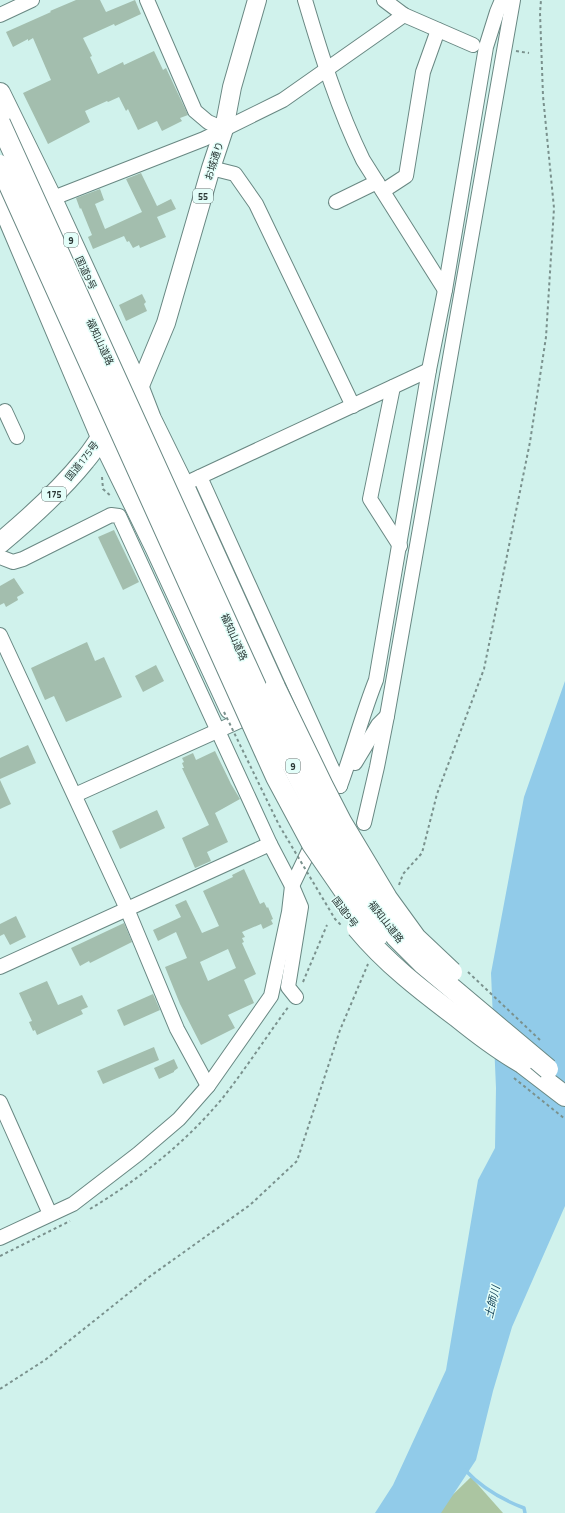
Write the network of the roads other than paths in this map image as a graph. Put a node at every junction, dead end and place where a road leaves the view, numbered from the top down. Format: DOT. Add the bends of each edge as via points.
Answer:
graph roads {
  1 [pos="32,0"];
  2 [pos="147,0"];
  3 [pos="257,0"];
  4 [pos="305,0"];
  5 [pos="384,0"];
  6 [pos="502,0"];
  7 [pos="513,0"];
  8 [pos="0,15"];
  9 [pos="404,15"];
  10 [pos="438,30"];
  11 [pos="473,45"];
  12 [pos="326,69"];
  13 [pos="0,93"];
  14 [pos="0,123"];
  15 [pos="224,129"];
  16 [pos="0,166"];
  17 [pos="211,168"];
  18 [pos="380,187"];
  19 [pos="52,199"];
  20 [pos="336,202"];
  21 [pos="3,212"];
  22 [pos="445,290"];
  23 [pos="430,370"];
  24 [pos="393,387"];
  25 [pos="139,388"];
  26 [pos="353,406"];
  27 [pos="5,411"];
  28 [pos="17,437"];
  29 [pos="101,437"];
  30 [pos="192,481"];
  31 [pos="0,544"];
  32 [pos="400,546"];
  33 [pos="0,557"];
  34 [pos="0,635"];
  35 [pos="298,694"];
  36 [pos="387,716"];
  37 [pos="217,731"];
  38 [pos="340,786"];
  39 [pos="75,795"];
  40 [pos="364,823"];
  41 [pos="270,844"];
  42 [pos="292,886"];
  43 [pos="127,909"];
  44 [pos="0,967"];
  45 [pos="296,997"];
  46 [pos="522,1062"];
  47 [pos="548,1069"];
  48 [pos="565,1083"];
  49 [pos="208,1086"];
  50 [pos="565,1096"];
  51 [pos="0,1102"];
  52 [pos="50,1214"];
  53 [pos="0,1238"];
  1 -- 8 [label="street"];
  2 -- 15 [label="street" via="195,111 208,122"];
  3 -- 15 [label="main road, お城通り / 55" via="232,87"];
  4 -- 12 [label="street"];
  5 -- 9 [label="street"];
  6 -- 22 [label="street" via="486,47"];
  7 -- 36 [label="street"];
  9 -- 10 [label="street"];
  9 -- 12 [label="street"];
  10 -- 11 [label="street"];
  10 -- 18 [label="street" via="423,72 406,176"];
  12 -- 15 [label="street" via="283,100"];
  12 -- 18 [label="street" via="353,139"];
  13 -- 19 [label="highway, 国道9号 / 9"];
  14 -- 47 [label="highway, 福知山道路 / 9, bridge" via="288,757 348,870 396,937 422,964"];
  15 -- 17 [label="main road, お城通り / 55"];
  15 -- 19 [label="street"];
  16 -- 46 [label="highway, 福知山道路 / 9, bridge" via="273,770 312,844 344,892 386,944 416,973"];
  17 -- 25 [label="main road, お城通り / 55" via="166,323"];
  17 -- 26 [label="street" via="235,174 256,204"];
  18 -- 20 [label="street"];
  18 -- 22 [label="street"];
  19 -- 21 [label="street"];
  19 -- 25 [label="highway, 国道9号 / 9"];
  21 -- 29 [label="highway, 9"];
  22 -- 23 [label="street"];
  23 -- 24 [label="street"];
  23 -- 32 [label="street"];
  24 -- 26 [label="street"];
  24 -- 32 [label="street" via="370,499"];
  25 -- 29 [label="highway, 国道175号 / 175"];
  25 -- 30 [label="highway, 9" via="151,419"];
  26 -- 30 [label="street"];
  27 -- 28 [label="street"];
  29 -- 31 [label="highway, 国道175号 / 175" via="71,477"];
  29 -- 46 [label="highway, 国道9号 / 9, bridge" via="230,709 297,841 324,883 371,945 411,983 503,1052"];
  30 -- 35 [label="street"];
  30 -- 47 [label="highway, 9, bridge" via="275,687 342,823 387,898 416,938 502,1020"];
  32 -- 38 [label="street" via="376,680"];
  33 -- 37 [label="street" via="13,562 23,559 111,515 119,516"];
  34 -- 39 [label="street"];
  35 -- 37 [label="street"];
  35 -- 38 [label="street"];
  36 -- 38 [label="street" via="378,725"];
  36 -- 40 [label="street"];
  37 -- 39 [label="street"];
  37 -- 41 [label="street"];
  38 -- 42 [label="street"];
  39 -- 43 [label="street"];
  41 -- 42 [label="street"];
  41 -- 43 [label="street"];
  42 -- 45 [label="street" via="300,907 288,987"];
  42 -- 49 [label="street" via="289,912 270,996"];
  43 -- 44 [label="street"];
  43 -- 49 [label="street" via="178,1029"];
  46 -- 50 [label="highway, 福知山道路 / 9"];
  47 -- 48 [label="highway, 福知山道路 / 9"];
  49 -- 52 [label="street" via="179,1119 138,1154 73,1204"];
  51 -- 52 [label="street"];
  52 -- 53 [label="street"];
}
